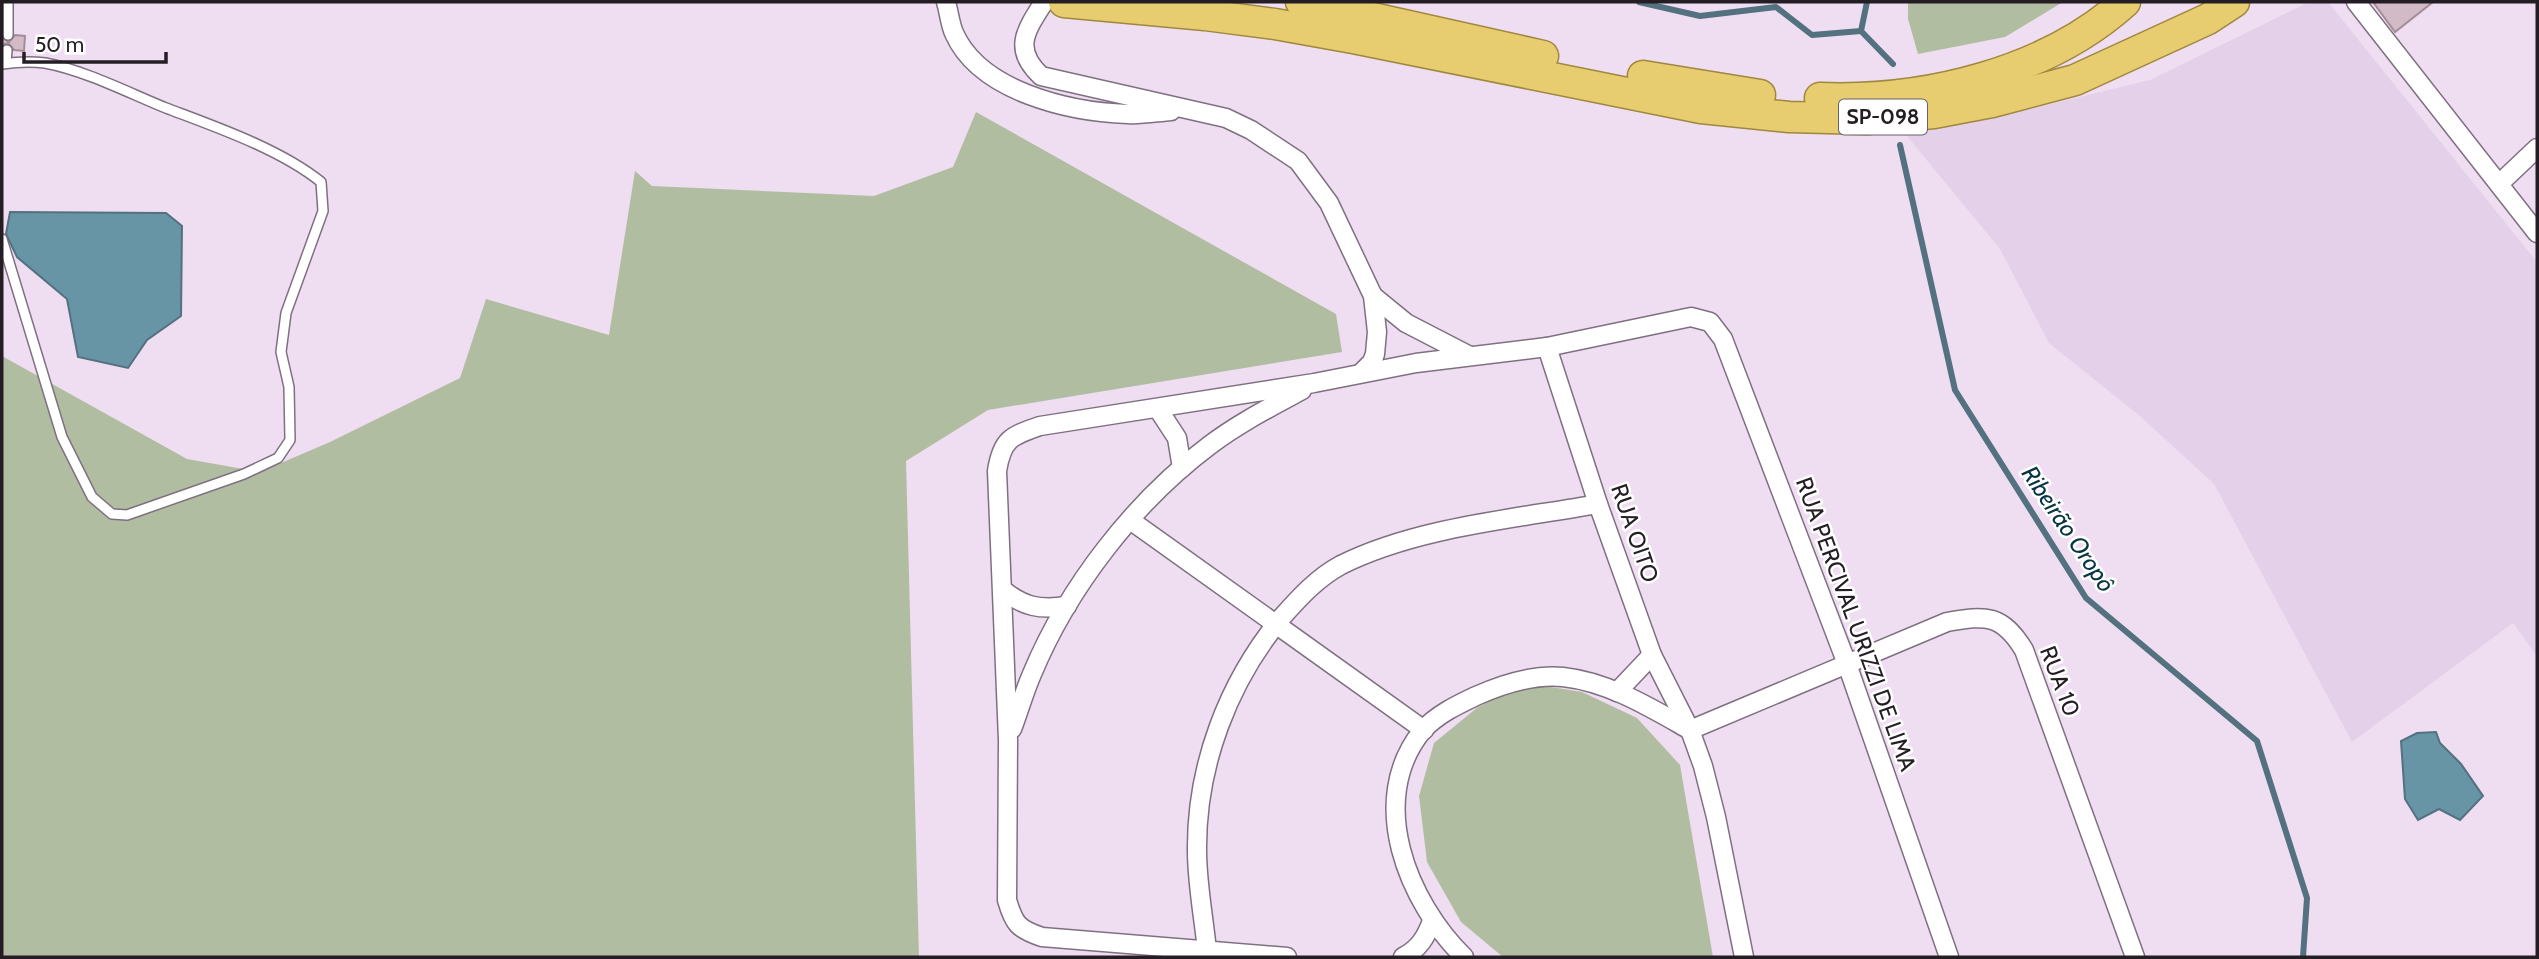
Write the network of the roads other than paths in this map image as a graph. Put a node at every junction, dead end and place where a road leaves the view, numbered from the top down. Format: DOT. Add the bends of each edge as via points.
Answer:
graph roads {
  1 [pos="8,2"];
  2 [pos="946,2"];
  3 [pos="1044,2"];
  4 [pos="1065,2"];
  5 [pos="1301,2"];
  6 [pos="2125,2"];
  7 [pos="2234,2"];
  8 [pos="2357,4"];
  9 [pos="8,34"];
  10 [pos="7,50"];
  11 [pos="4,64"];
  12 [pos="1189,109"];
  13 [pos="2537,148"];
  14 [pos="2499,184"];
  15 [pos="2537,233"];
  16 [pos="2,239"];
  17 [pos="1373,296"];
  18 [pos="1547,347"];
  19 [pos="1470,356"];
  20 [pos="1362,372"];
  21 [pos="1314,383"];
  22 [pos="1157,409"];
  23 [pos="1182,468"];
  24 [pos="1598,504"];
  25 [pos="1130,520"];
  26 [pos="1003,590"];
  27 [pos="1067,606"];
  28 [pos="1275,626"];
  29 [pos="1652,655"];
  30 [pos="1847,664"];
  31 [pos="1618,692"];
  32 [pos="1424,730"];
  33 [pos="1690,730"];
  34 [pos="1008,740"];
  35 [pos="1432,921"];
  36 [pos="1208,951"];
  37 [pos="1287,957"];
  38 [pos="1403,957"];
  39 [pos="1464,957"];
  40 [pos="1744,957"];
  41 [pos="1949,957"];
  42 [pos="2135,957"];
  1 -- 9 [label="lane"];
  2 -- 12 [label="street" via="964,50 984,71 1038,99 1120,114"];
  3 -- 12 [label="street" via="1023,42 1024,55 1041,76"];
  4 -- 7 [label="highway, SP-098" via="1288,27 1701,108 1867,119 1934,113 2076,80 2208,19"];
  5 -- 6 [label="highway, SP-098" via="1663,80 1756,95 1848,99 1937,89 2020,66 2064,46"];
  8 -- 14 [label="street"];
  10 -- 11 [label="lane"];
  11 -- 16 [label="lane" via="48,64 101,81 300,165 321,182 323,211 286,313 281,352 289,387 290,440 278,458 128,515 112,514 92,498 62,437"];
  12 -- 17 [label="street" via="1226,118 1298,161 1329,203"];
  13 -- 14 [label="street"];
  14 -- 15 [label="street"];
  17 -- 19 [label="street" via="1406,323"];
  17 -- 20 [label="street" via="1375,354"];
  18 -- 19 [label="street"];
  18 -- 24 [label="street, RUA OITO"];
  18 -- 30 [label="street, RUA PERCIVAL URIZZI DE LIMA" via="1692,317 1710,322 1723,339"];
  19 -- 20 [label="street"];
  20 -- 21 [label="street"];
  21 -- 22 [label="street"];
  21 -- 23 [label="street" via="1251,418"];
  22 -- 23 [label="street" via="1177,438"];
  22 -- 26 [label="street" via="1040,426 1010,437 997,471"];
  23 -- 25 [label="street"];
  24 -- 28 [label="street" via="1416,538 1375,552 1321,578"];
  24 -- 29 [label="street, RUA OITO"];
  25 -- 27 [label="street"];
  25 -- 28 [label="street"];
  26 -- 27 [label="street" via="1035,609"];
  26 -- 34 [label="street"];
  27 -- 34 [label="street" via="1032,673"];
  28 -- 32 [label="street"];
  28 -- 36 [label="street" via="1250,660 1226,706 1199,806 1197,852"];
  29 -- 31 [label="street"];
  29 -- 33 [label="street, RUA OITO"];
  30 -- 33 [label="street, RUA 10"];
  30 -- 41 [label="street, RUA PERCIVAL URIZZI DE LIMA"];
  30 -- 42 [label="street, RUA 10" via="1947,622 1972,617 1988,617 2013,633 2024,650"];
  31 -- 32 [label="street" via="1563,677 1529,677 1451,708"];
  31 -- 33 [label="street"];
  32 -- 35 [label="street" via="1408,753 1395,815 1403,858"];
  33 -- 40 [label="street, RUA OITO" via="1716,817"];
  34 -- 36 [label="street" via="1007,900 1018,926 1042,937"];
  35 -- 38 [label="street" via="1416,949"];
  35 -- 39 [label="street"];
  36 -- 37 [label="street"];
}
